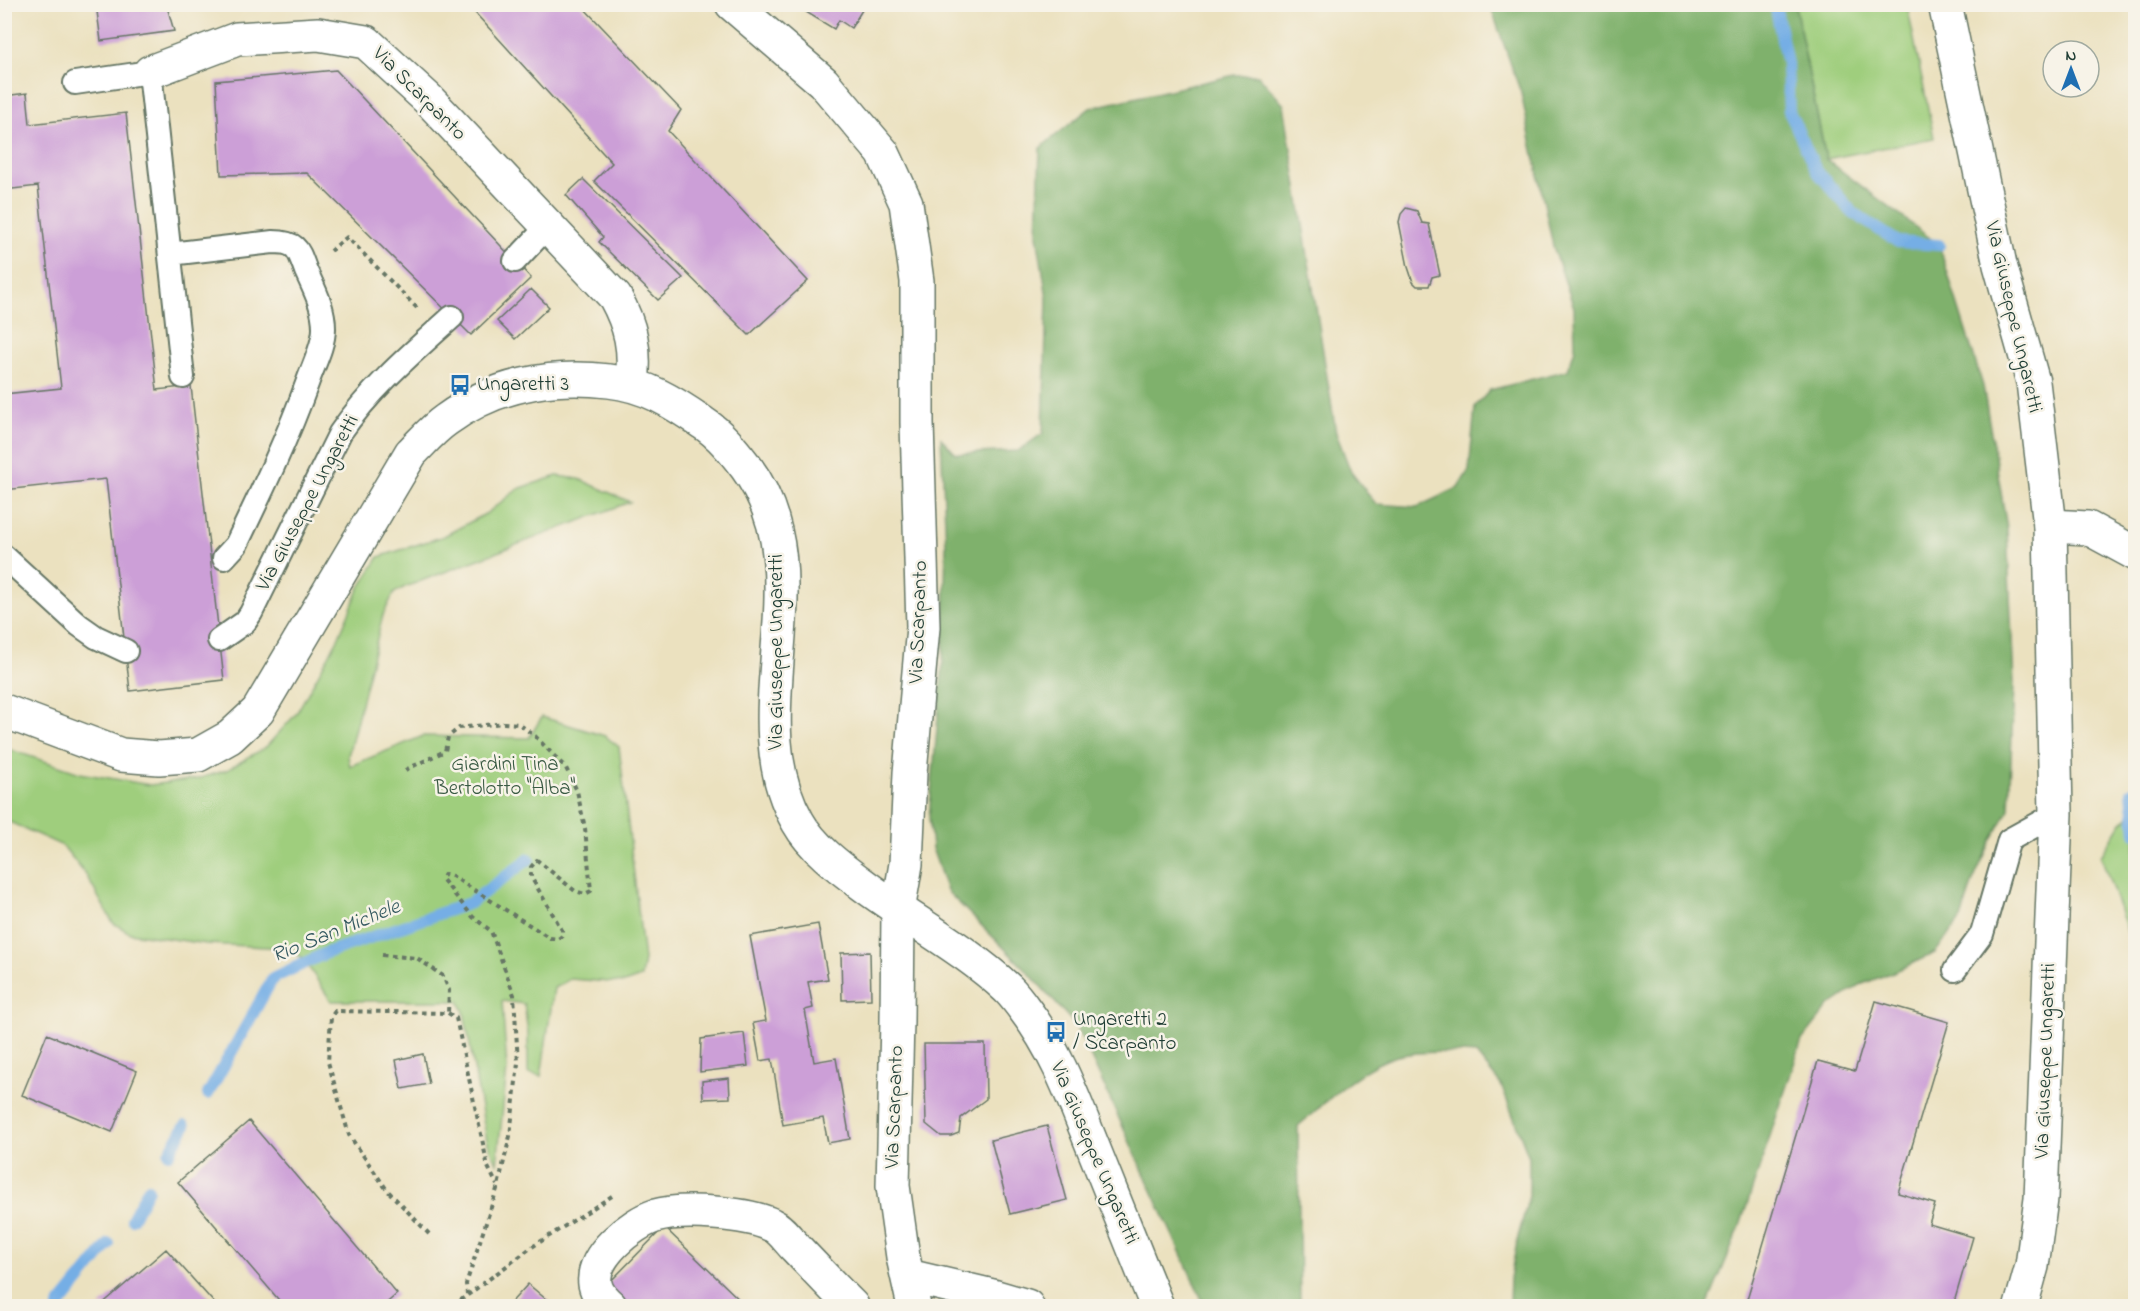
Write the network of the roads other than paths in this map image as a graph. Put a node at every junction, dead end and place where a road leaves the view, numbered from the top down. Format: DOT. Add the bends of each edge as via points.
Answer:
graph roads {
  1 [pos="732,4"];
  2 [pos="1945,4"];
  3 [pos="150,72"];
  4 [pos="75,83"];
  5 [pos="547,227"];
  6 [pos="170,254"];
  7 [pos="515,261"];
  8 [pos="445,323"];
  9 [pos="183,377"];
  10 [pos="632,383"];
  11 [pos="2050,526"];
  12 [pos="2136,554"];
  13 [pos="4,556"];
  14 [pos="224,558"];
  15 [pos="218,633"];
  16 [pos="125,644"];
  17 [pos="4,711"];
  18 [pos="2056,813"];
  19 [pos="898,911"];
  20 [pos="1955,970"];
  21 [pos="911,1291"];
  22 [pos="610,1306"];
  23 [pos="852,1306"];
  24 [pos="1027,1306"];
  25 [pos="1157,1306"];
  26 [pos="2021,1306"];
  1 -- 19 [label="street, Via Scarpanto" via="823,82 883,153 906,203 917,280 923,627 906,864"];
  2 -- 11 [label="street, Via Giuseppe Ungaretti" via="2000,265 2033,382"];
  3 -- 4 [label="lane, Via Scarpanto"];
  3 -- 5 [label="street, Via Scarpanto" via="237,39 318,34 366,42 429,100"];
  3 -- 6 [label="lane"];
  5 -- 7 [label="lane"];
  5 -- 10 [label="street, Via Scarpanto" via="615,297 626,317 632,339"];
  6 -- 9 [label="lane"];
  6 -- 14 [label="lane, Via Giuseppe Ungaretti" via="288,242 298,250 322,310 324,330 293,421 236,545"];
  8 -- 15 [label="lane, Via Giuseppe Ungaretti" via="358,407 340,433 245,622"];
  10 -- 17 [label="street, Via Giuseppe Ungaretti" via="578,377 529,382 480,398 443,421 411,453 258,711 230,737 198,754 159,758 121,754"];
  10 -- 19 [label="street, Via Giuseppe Ungaretti" via="713,430 754,478 768,506 778,541 781,634 774,709 775,753 784,791 798,823 818,847 843,871"];
  11 -- 12 [label="street" via="2088,528"];
  11 -- 18 [label="street, Via Giuseppe Ungaretti"];
  13 -- 16 [label="lane" via="96,637"];
  18 -- 20 [label="lane" via="2009,840 1982,934"];
  18 -- 26 [label="street, Via Giuseppe Ungaretti" via="2041,1199 2032,1266"];
  19 -- 21 [label="street, Via Scarpanto" via="893,1186"];
  19 -- 25 [label="street, Via Giuseppe Ungaretti" via="973,960 1010,991 1042,1033 1067,1082"];
  21 -- 24 [label="street" via="993,1296"];
  22 -- 23 [label="street" via="599,1296 595,1283 597,1269 604,1255 624,1234 656,1216 714,1213 744,1215 775,1226"];
}
